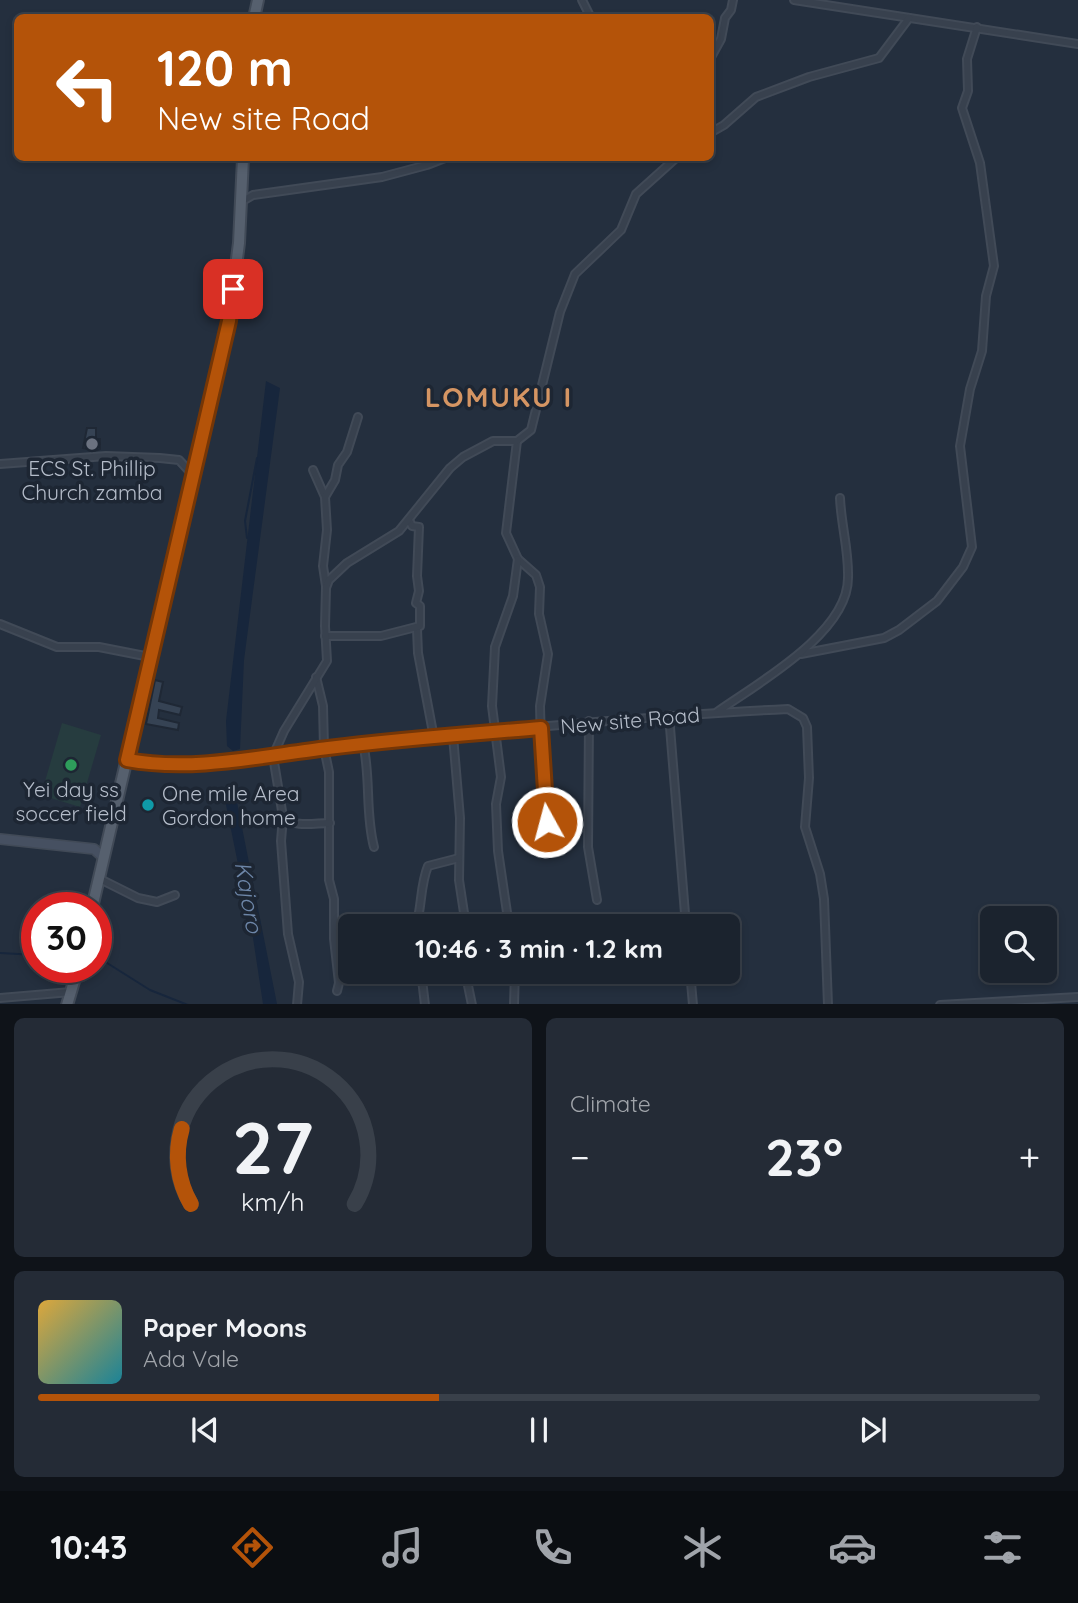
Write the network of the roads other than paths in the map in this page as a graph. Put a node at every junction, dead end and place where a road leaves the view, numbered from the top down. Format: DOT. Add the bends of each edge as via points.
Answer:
graph roads {
  1 [pos="733,0"];
  2 [pos="793,0"];
  3 [pos="909,18"];
  4 [pos="977,27"];
  5 [pos="1078,44"];
  6 [pos="714,52"];
  7 [pos="714,131"];
  8 [pos="243,161"];
  9 [pos="437,161"];
  10 [pos="673,161"];
  11 [pos="241,202"];
  12 [pos="358,418"];
  13 [pos="517,441"];
  14 [pos="0,464"];
  15 [pos="313,470"];
  16 [pos="192,474"];
  17 [pos="326,496"];
  18 [pos="840,498"];
  19 [pos="409,520"];
  20 [pos="518,559"];
  21 [pos="326,588"];
  22 [pos="0,624"];
  23 [pos="416,629"];
  24 [pos="325,636"];
  25 [pos="801,653"];
  26 [pos="150,657"];
  27 [pos="316,677"];
  28 [pos="716,713"];
  29 [pos="669,715"];
  30 [pos="589,720"];
  31 [pos="541,728"];
  32 [pos="494,732"];
  33 [pos="453,736"];
  34 [pos="434,738"];
  35 [pos="363,743"];
  36 [pos="324,748"];
  37 [pos="273,756"];
  38 [pos="127,760"];
  39 [pos="283,817"];
  40 [pos="547,822"];
  41 [pos="330,823"];
  42 [pos="0,839"];
  43 [pos="374,846"];
  44 [pos="103,857"];
  45 [pos="459,858"];
  46 [pos="99,878"];
  47 [pos="96,892"];
  48 [pos="175,895"];
  49 [pos="597,900"];
  50 [pos="421,914"];
  51 [pos="464,914"];
  52 [pos="507,914"];
  53 [pos="685,914"];
  54 [pos="74,983"];
  55 [pos="423,984"];
  56 [pos="468,984"];
  57 [pos="515,984"];
  58 [pos="691,984"];
  59 [pos="337,991"];
  60 [pos="71,992"];
  61 [pos="0,998"];
  62 [pos="1078,998"];
  63 [pos="1053,1001"];
  64 [pos="67,1004"];
  65 [pos="297,1004"];
  66 [pos="425,1004"];
  67 [pos="472,1004"];
  68 [pos="514,1004"];
  69 [pos="693,1004"];
  70 [pos="828,1004"];
  71 [pos="940,1004"];
  1 -- 6 [label="street"];
  2 -- 3 [label="street"];
  3 -- 4 [label="street"];
  3 -- 7 [label="street" via="879,58 756,97"];
  4 -- 5 [label="street"];
  4 -- 25 [label="street" via="967,59 968,92 962,108 980,163 995,266 960,446 972,547 937,601 898,630 884,638"];
  8 -- 11 [label="main road"];
  9 -- 11 [label="street" via="382,177 253,195"];
  10 -- 13 [label="street" via="636,194 621,230 575,274 560,312 533,425"];
  11 -- 16 [label="main road" via="229,321"];
  12 -- 17 [label="street"];
  13 -- 19 [label="street" via="493,441 463,457"];
  13 -- 20 [label="street" via="505,523"];
  14 -- 16 [label="street" via="106,456 160,458 178,460"];
  15 -- 17 [label="street"];
  16 -- 26 [label="main road"];
  17 -- 21 [label="street"];
  18 -- 25 [label="street" via="849,580 843,604"];
  19 -- 21 [label="street" via="335,572"];
  19 -- 23 [label="street" via="419,527 416,604 420,606 420,624"];
  20 -- 31 [label="street" via="536,575 540,587 539,614 548,654"];
  20 -- 32 [label="street" via="513,596 495,648"];
  21 -- 24 [label="street"];
  22 -- 26 [label="street" via="57,647 99,647"];
  23 -- 24 [label="street"];
  23 -- 34 [label="street"];
  24 -- 27 [label="street" via="327,661"];
  25 -- 28 [label="street"];
  26 -- 38 [label="main road"];
  27 -- 36 [label="street" via="323,706"];
  27 -- 37 [label="street"];
  28 -- 29 [label="street, New site Road"];
  28 -- 70 [label="street, New site Road" via="788,709 803,718 807,727 806,827 824,899"];
  29 -- 30 [label="street, New site Road"];
  29 -- 53 [label="street"];
  30 -- 31 [label="street, New site Road"];
  30 -- 49 [label="street" via="588,847"];
  31 -- 32 [label="street, New site Road"];
  31 -- 40 [label="street"];
  32 -- 33 [label="street, New site Road"];
  32 -- 52 [label="street" via="501,777 496,804 498,851"];
  33 -- 34 [label="street, New site Road"];
  33 -- 45 [label="street"];
  34 -- 35 [label="street, New site Road"];
  35 -- 36 [label="street, New site Road"];
  35 -- 43 [label="street"];
  36 -- 37 [label="street, New site Road"];
  36 -- 41 [label="street"];
  37 -- 38 [label="street, New site Road" via="155,765"];
  37 -- 39 [label="street"];
  38 -- 44 [label="main road"];
  39 -- 41 [label="street" via="300,824"];
  39 -- 65 [label="street" via="288,934 297,968"];
  41 -- 59 [label="street"];
  42 -- 44 [label="street" via="93,849"];
  44 -- 46 [label="main road"];
  45 -- 50 [label="street" via="428,866"];
  45 -- 51 [label="street"];
  46 -- 47 [label="main road"];
  46 -- 48 [label="street" via="138,898 157,902"];
  54 -- 60 [label="main road"];
  55 -- 66 [label="street"];
  56 -- 67 [label="street"];
  57 -- 68 [label="street"];
  58 -- 69 [label="street"];
  60 -- 61 [label="street"];
  60 -- 64 [label="main road"];
  62 -- 63 [label="street"];
  63 -- 71 [label="street"];
}
